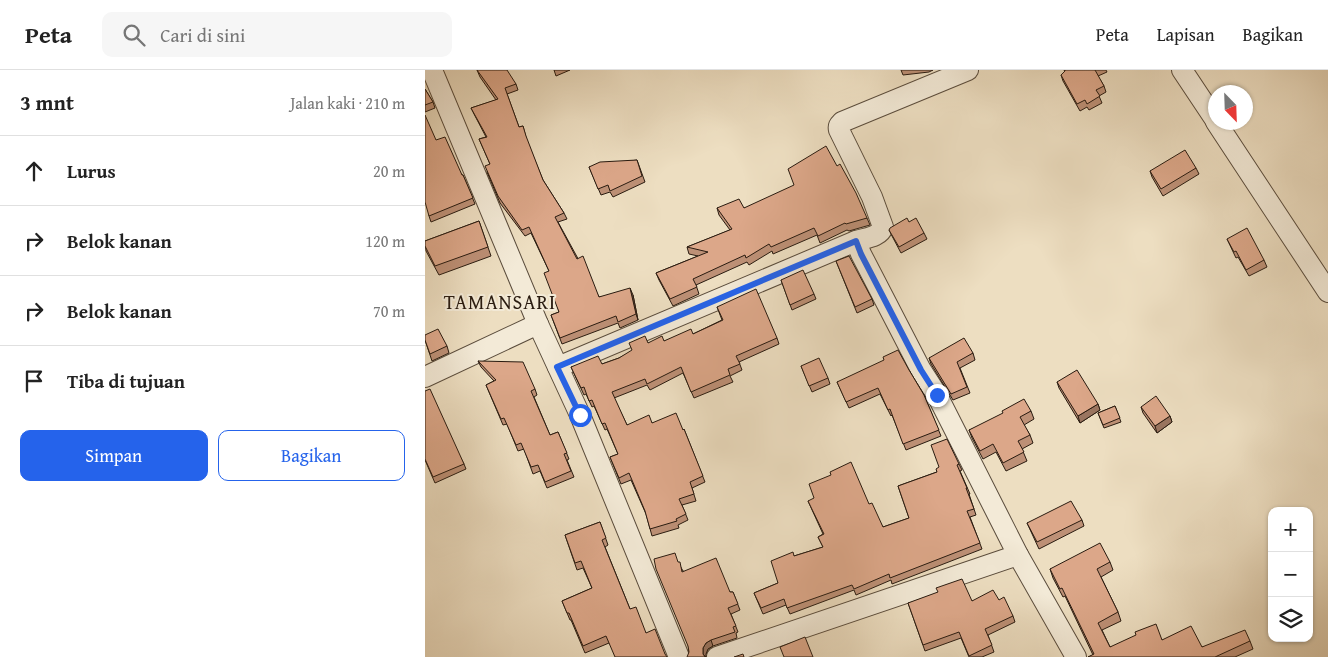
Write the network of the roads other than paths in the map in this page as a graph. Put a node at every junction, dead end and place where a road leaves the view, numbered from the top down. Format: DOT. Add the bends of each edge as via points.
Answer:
graph roads {
  1 [pos="432,70"];
  2 [pos="968,70"];
  3 [pos="1182,70"];
  4 [pos="1208,110"];
  5 [pos="1221,130"];
  6 [pos="856,241"];
  7 [pos="1328,292"];
  8 [pos="538,324"];
  9 [pos="557,367"];
  10 [pos="425,377"];
  11 [pos="1018,555"];
  12 [pos="679,657"];
  13 [pos="717,657"];
  14 [pos="1076,657"];
  1 -- 8 [label="street"];
  2 -- 6 [label="street" via="840,124 838,128 883,227 877,235"];
  3 -- 4 [label="street"];
  5 -- 7 [label="street"];
  6 -- 9 [label="street"];
  6 -- 11 [label="street"];
  8 -- 9 [label="street"];
  8 -- 10 [label="street"];
  9 -- 12 [label="street" via="580,415"];
  11 -- 13 [label="street"];
  11 -- 14 [label="street"];
}
